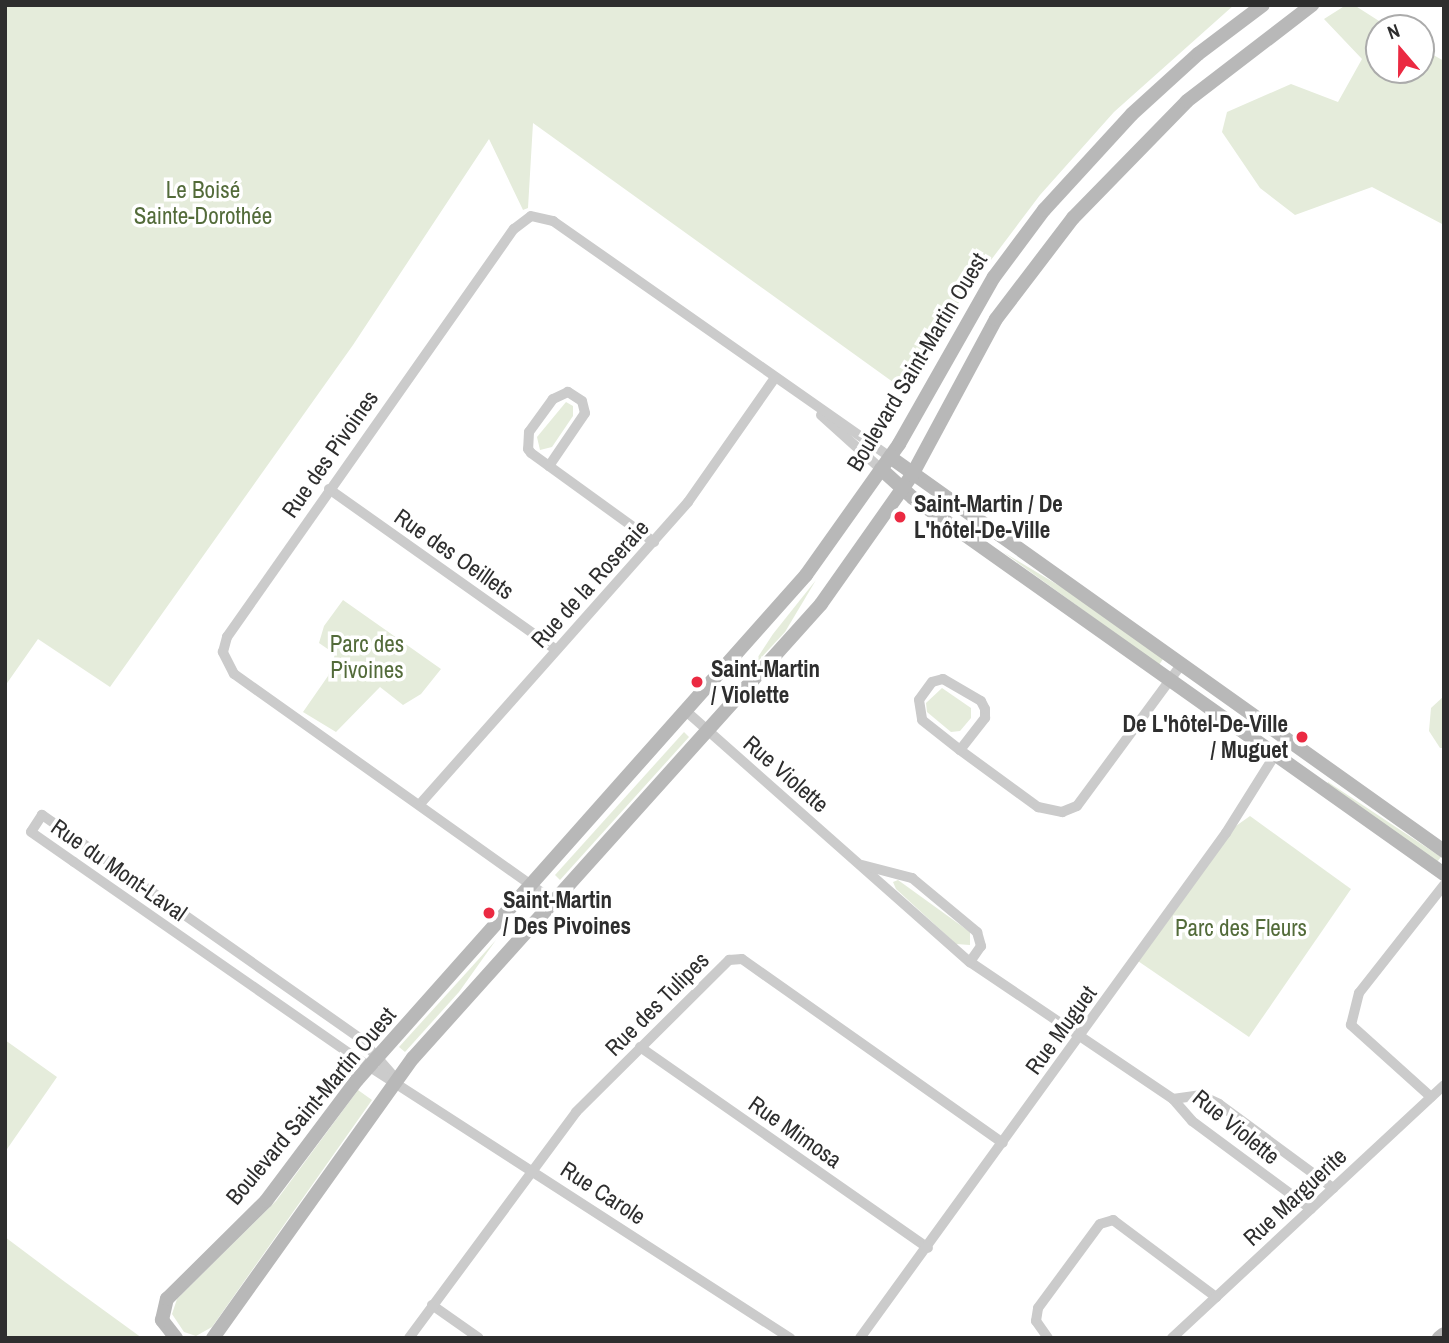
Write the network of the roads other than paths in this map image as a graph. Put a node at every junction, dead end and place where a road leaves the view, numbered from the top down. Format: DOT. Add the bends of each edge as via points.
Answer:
graph roads {
  1 [pos="1263,5"];
  2 [pos="1312,5"];
  3 [pos="774,379"];
  4 [pos="805,401"];
  5 [pos="890,457"];
  6 [pos="549,466"];
  7 [pos="881,469"];
  8 [pos="912,475"];
  9 [pos="329,489"];
  10 [pos="903,489"];
  11 [pos="654,542"];
  12 [pos="556,650"];
  13 [pos="1181,665"];
  14 [pos="1170,680"];
  15 [pos="687,712"];
  16 [pos="709,732"];
  17 [pos="1285,739"];
  18 [pos="960,750"];
  19 [pos="1275,754"];
  20 [pos="419,804"];
  21 [pos="1444,851"];
  22 [pos="860,865"];
  23 [pos="1444,874"];
  24 [pos="532,884"];
  25 [pos="1444,885"];
  26 [pos="555,902"];
  27 [pos="970,962"];
  28 [pos="1079,1038"];
  29 [pos="640,1047"];
  30 [pos="374,1062"];
  31 [pos="397,1080"];
  32 [pos="1444,1085"];
  33 [pos="1431,1097"];
  34 [pos="1172,1099"];
  35 [pos="1003,1143"];
  36 [pos="534,1171"];
  37 [pos="1333,1188"];
  38 [pos="1311,1209"];
  39 [pos="928,1248"];
  40 [pos="1216,1297"];
  41 [pos="432,1305"];
  42 [pos="1444,1334"];
  43 [pos="176,1338"];
  44 [pos="213,1338"];
  45 [pos="409,1338"];
  46 [pos="479,1338"];
  47 [pos="790,1338"];
  48 [pos="860,1338"];
  49 [pos="1048,1338"];
  50 [pos="1172,1338"];
  51 [pos="1439,1338"];
  1 -- 5 [label="street, Boulevard Saint-Martin Ouest" via="1198,54 1132,114 1044,209 993,278"];
  2 -- 8 [label="street, Boulevard Saint-Martin Ouest" via="1201,88 1085,203 996,319"];
  3 -- 4 [label="street, Rue des Pivoines"];
  3 -- 9 [label="street, Rue des Pivoines" via="553,221 531,216 514,229"];
  3 -- 11 [label="street, Rue de la Roseraie"];
  4 -- 5 [label="street" via="863,435"];
  4 -- 7 [label="street"];
  5 -- 7 [label="street, Boulevard Saint-Martin Ouest"];
  5 -- 8 [label="street"];
  6 -- 6 [label="street" via="585,413 582,401 568,392 553,399 527,436 528,449"];
  6 -- 11 [label="street"];
  7 -- 10 [label="street"];
  7 -- 15 [label="street, Boulevard Saint-Martin Ouest" via="807,575"];
  8 -- 10 [label="street, Boulevard Saint-Martin Ouest"];
  8 -- 13 [label="street"];
  9 -- 12 [label="street, Rue des Oeillets"];
  9 -- 20 [label="street, Rue des Pivoines" via="227,637 224,657 234,674"];
  10 -- 14 [label="street"];
  10 -- 16 [label="street, Boulevard Saint-Martin Ouest" via="812,616"];
  11 -- 12 [label="street, Rue de la Roseraie"];
  12 -- 20 [label="street, Rue de la Roseraie"];
  13 -- 14 [label="street"];
  13 -- 17 [label="street"];
  14 -- 18 [label="street" via="1077,806 1062,812 1038,807"];
  14 -- 19 [label="street"];
  15 -- 16 [label="street, Rue Violette"];
  15 -- 24 [label="street, Boulevard Saint-Martin Ouest"];
  16 -- 22 [label="street, Rue Violette"];
  16 -- 26 [label="street, Boulevard Saint-Martin Ouest"];
  17 -- 19 [label="street, Rue Muguet"];
  17 -- 21 [label="street"];
  18 -- 18 [label="street" via="985,718 985,709 981,701 943,679 932,682 919,700 922,720"];
  19 -- 23 [label="street"];
  19 -- 28 [label="street, Rue Muguet" via="1226,833"];
  20 -- 24 [label="street, Rue des Pivoines"];
  22 -- 27 [label="street, Rue Violette"];
  22 -- 27 [label="street, Rue Violette" via="912,878 977,932 981,946"];
  24 -- 26 [label="street, Rue des Pivoines"];
  24 -- 30 [label="street, Boulevard Saint-Martin Ouest"];
  25 -- 33 [label="street" via="1359,993 1350,1025"];
  26 -- 31 [label="street, Boulevard Saint-Martin Ouest"];
  27 -- 28 [label="street, Rue Violette"];
  28 -- 34 [label="street, Rue Violette"];
  28 -- 35 [label="street, Rue Muguet"];
  29 -- 35 [label="street, Rue des Tulipes" via="729,960 742,959"];
  29 -- 36 [label="street, Rue des Tulipes" via="576,1112"];
  29 -- 39 [label="street, Rue Mimosa"];
  30 -- 30 [label="street, Rue du Mont-Laval" via="360,1039 42,815 31,832"];
  30 -- 31 [label="street, Rue Carole"];
  30 -- 43 [label="street, Boulevard Saint-Martin Ouest" via="266,1201 167,1299 162,1320"];
  31 -- 36 [label="street, Rue Carole"];
  31 -- 44 [label="street, Boulevard Saint-Martin Ouest"];
  32 -- 33 [label="street, Rue Marguerite"];
  33 -- 37 [label="street, Rue Marguerite"];
  34 -- 37 [label="street, Rue Violette" via="1200,1095 1219,1104"];
  34 -- 38 [label="street, Rue Violette" via="1192,1122"];
  35 -- 39 [label="street, Rue Muguet"];
  36 -- 41 [label="street, Rue des Tulipes"];
  36 -- 47 [label="street, Rue Carole"];
  37 -- 38 [label="street, Rue Marguerite"];
  38 -- 40 [label="street, Rue Marguerite"];
  39 -- 48 [label="street, Rue Muguet"];
  40 -- 49 [label="street" via="1112,1220 1100,1224 1038,1308 1036,1321"];
  40 -- 50 [label="street, Rue Marguerite"];
  41 -- 45 [label="street, Rue des Tulipes"];
  41 -- 46 [label="street"];
  42 -- 51 [label="street"];
}
